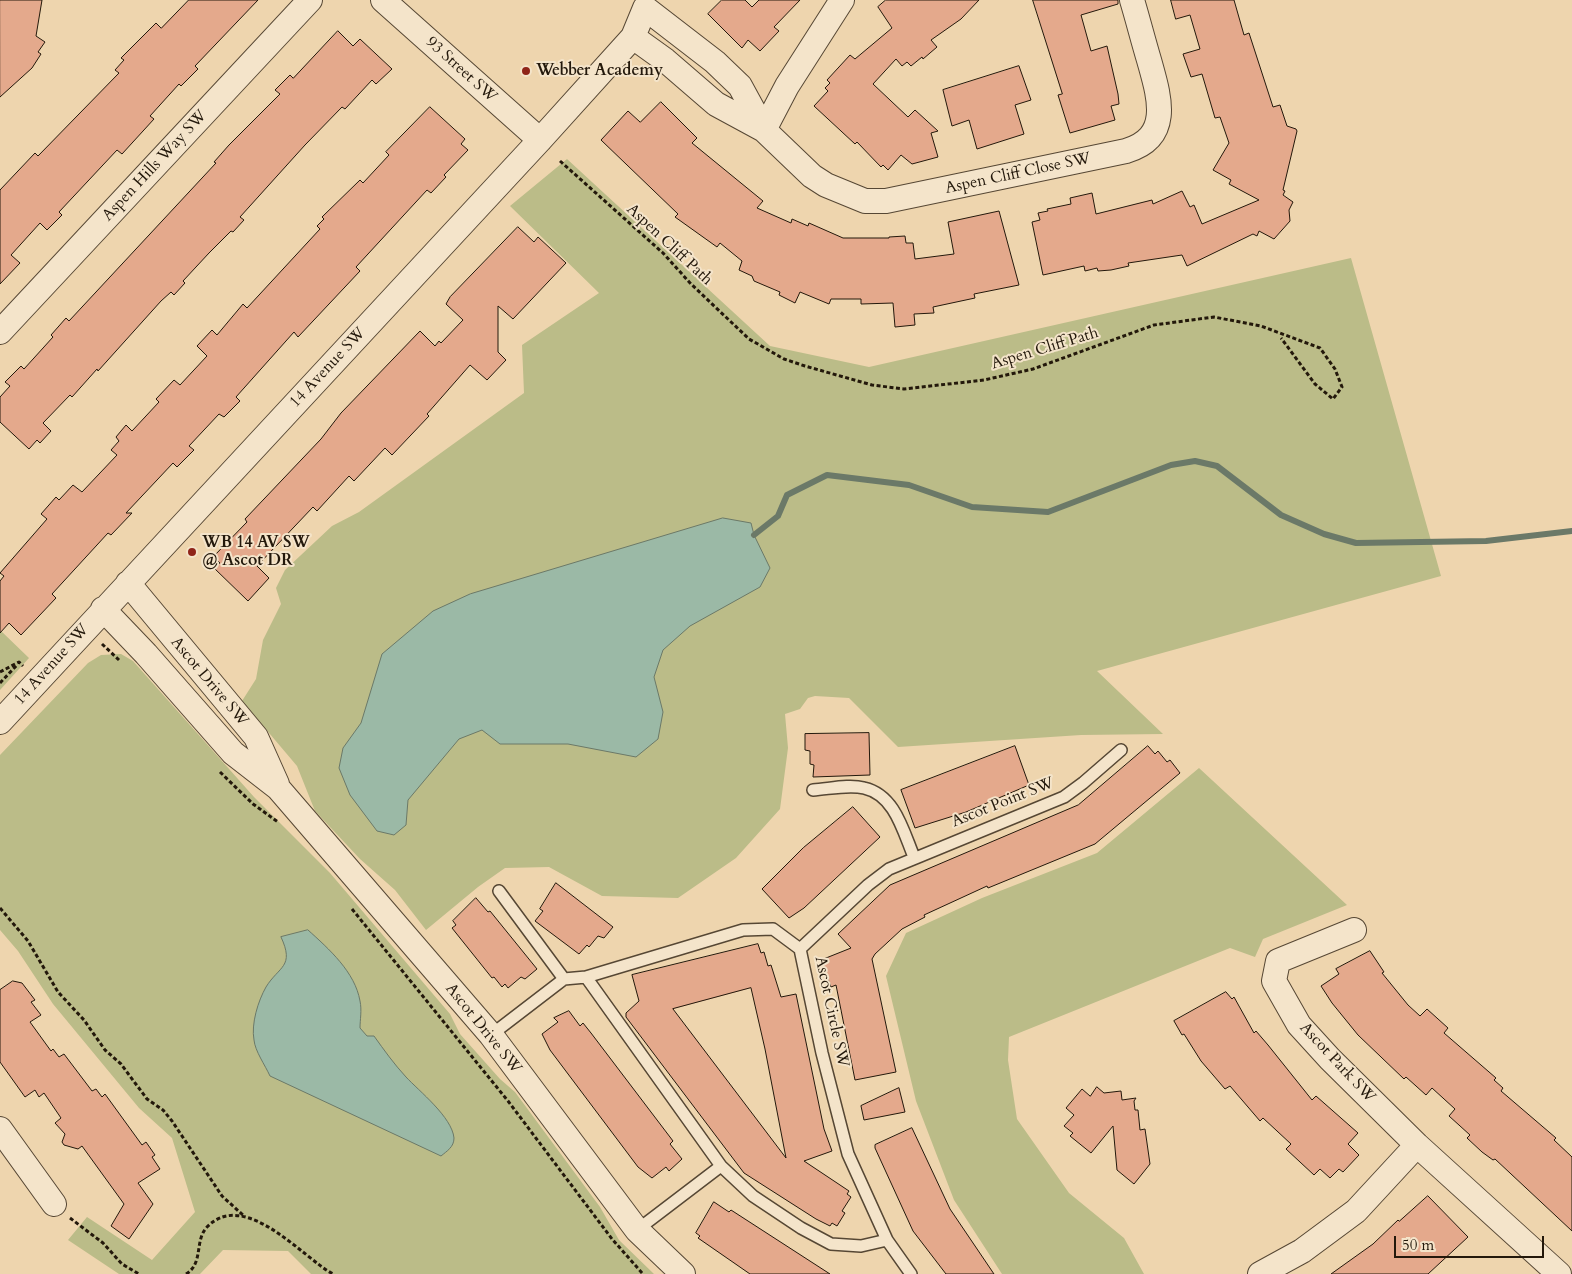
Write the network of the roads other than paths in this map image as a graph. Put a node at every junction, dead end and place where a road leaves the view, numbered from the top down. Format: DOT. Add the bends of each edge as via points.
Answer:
graph roads {
  1 [pos="310,0"];
  2 [pos="383,0"];
  3 [pos="842,0"];
  4 [pos="1132,0"];
  5 [pos="645,4"];
  6 [pos="633,37"];
  7 [pos="764,130"];
  8 [pos="540,140"];
  9 [pos="0,332"];
  10 [pos="128,583"];
  11 [pos="103,609"];
  12 [pos="0,722"];
  13 [pos="1121,750"];
  14 [pos="278,788"];
  15 [pos="813,790"];
  16 [pos="914,857"];
  17 [pos="499,891"];
  18 [pos="1354,930"];
  19 [pos="800,949"];
  20 [pos="586,977"];
  21 [pos="564,979"];
  22 [pos="491,1035"];
  23 [pos="0,1129"];
  24 [pos="1417,1145"];
  25 [pos="721,1166"];
  26 [pos="54,1204"];
  27 [pos="637,1230"];
  28 [pos="887,1240"];
  29 [pos="683,1274"];
  30 [pos="911,1274"];
  31 [pos="1260,1274"];
  32 [pos="1559,1274"];
  1 -- 9 [label="street, Aspen Hills Way SW"];
  2 -- 8 [label="street, 93 Street SW"];
  3 -- 7 [label="street" via="787,86"];
  4 -- 7 [label="street, Aspen Cliff Close SW" via="1159,96 1160,113 1156,130 1136,148 886,201 865,200 812,176"];
  5 -- 6 [label="street, 14 Avenue SW"];
  5 -- 7 [label="street, Aspen Cliff Close SW" via="740,86"];
  6 -- 7 [label="street, Aspen Cliff Close SW" via="716,104"];
  6 -- 8 [label="street, 14 Avenue SW"];
  8 -- 10 [label="street, 14 Avenue SW"];
  10 -- 11 [label="street, 14 Avenue SW"];
  10 -- 14 [label="street, Ascot Drive SW" via="256,737"];
  11 -- 12 [label="street, 14 Avenue SW"];
  11 -- 14 [label="street, Ascot Drive SW" via="233,753"];
  13 -- 16 [label="lane, Ascot Point SW" via="1064,797"];
  14 -- 22 [label="street, Ascot Drive SW"];
  15 -- 16 [label="lane" via="862,787 880,793 892,807"];
  16 -- 19 [label="lane, Ascot Point SW" via="889,869 868,885"];
  17 -- 21 [label="lane"];
  18 -- 24 [label="street, Ascot Park SW" via="1278,962 1274,981 1300,1025"];
  19 -- 20 [label="lane, Ascot Circle SW" via="773,929 743,930"];
  19 -- 28 [label="lane, Ascot Circle SW" via="848,1154"];
  20 -- 21 [label="lane, Ascot Circle SW"];
  20 -- 25 [label="lane"];
  21 -- 22 [label="lane"];
  22 -- 27 [label="street, Ascot Drive SW"];
  23 -- 26 [label="street"];
  24 -- 31 [label="street" via="1356,1211 1302,1251"];
  24 -- 32 [label="street"];
  25 -- 27 [label="lane"];
  25 -- 28 [label="lane" via="753,1196 831,1244 860,1246"];
  27 -- 29 [label="street, Ascot Drive SW"];
  28 -- 30 [label="lane, Ascot Circle SW"];
}
